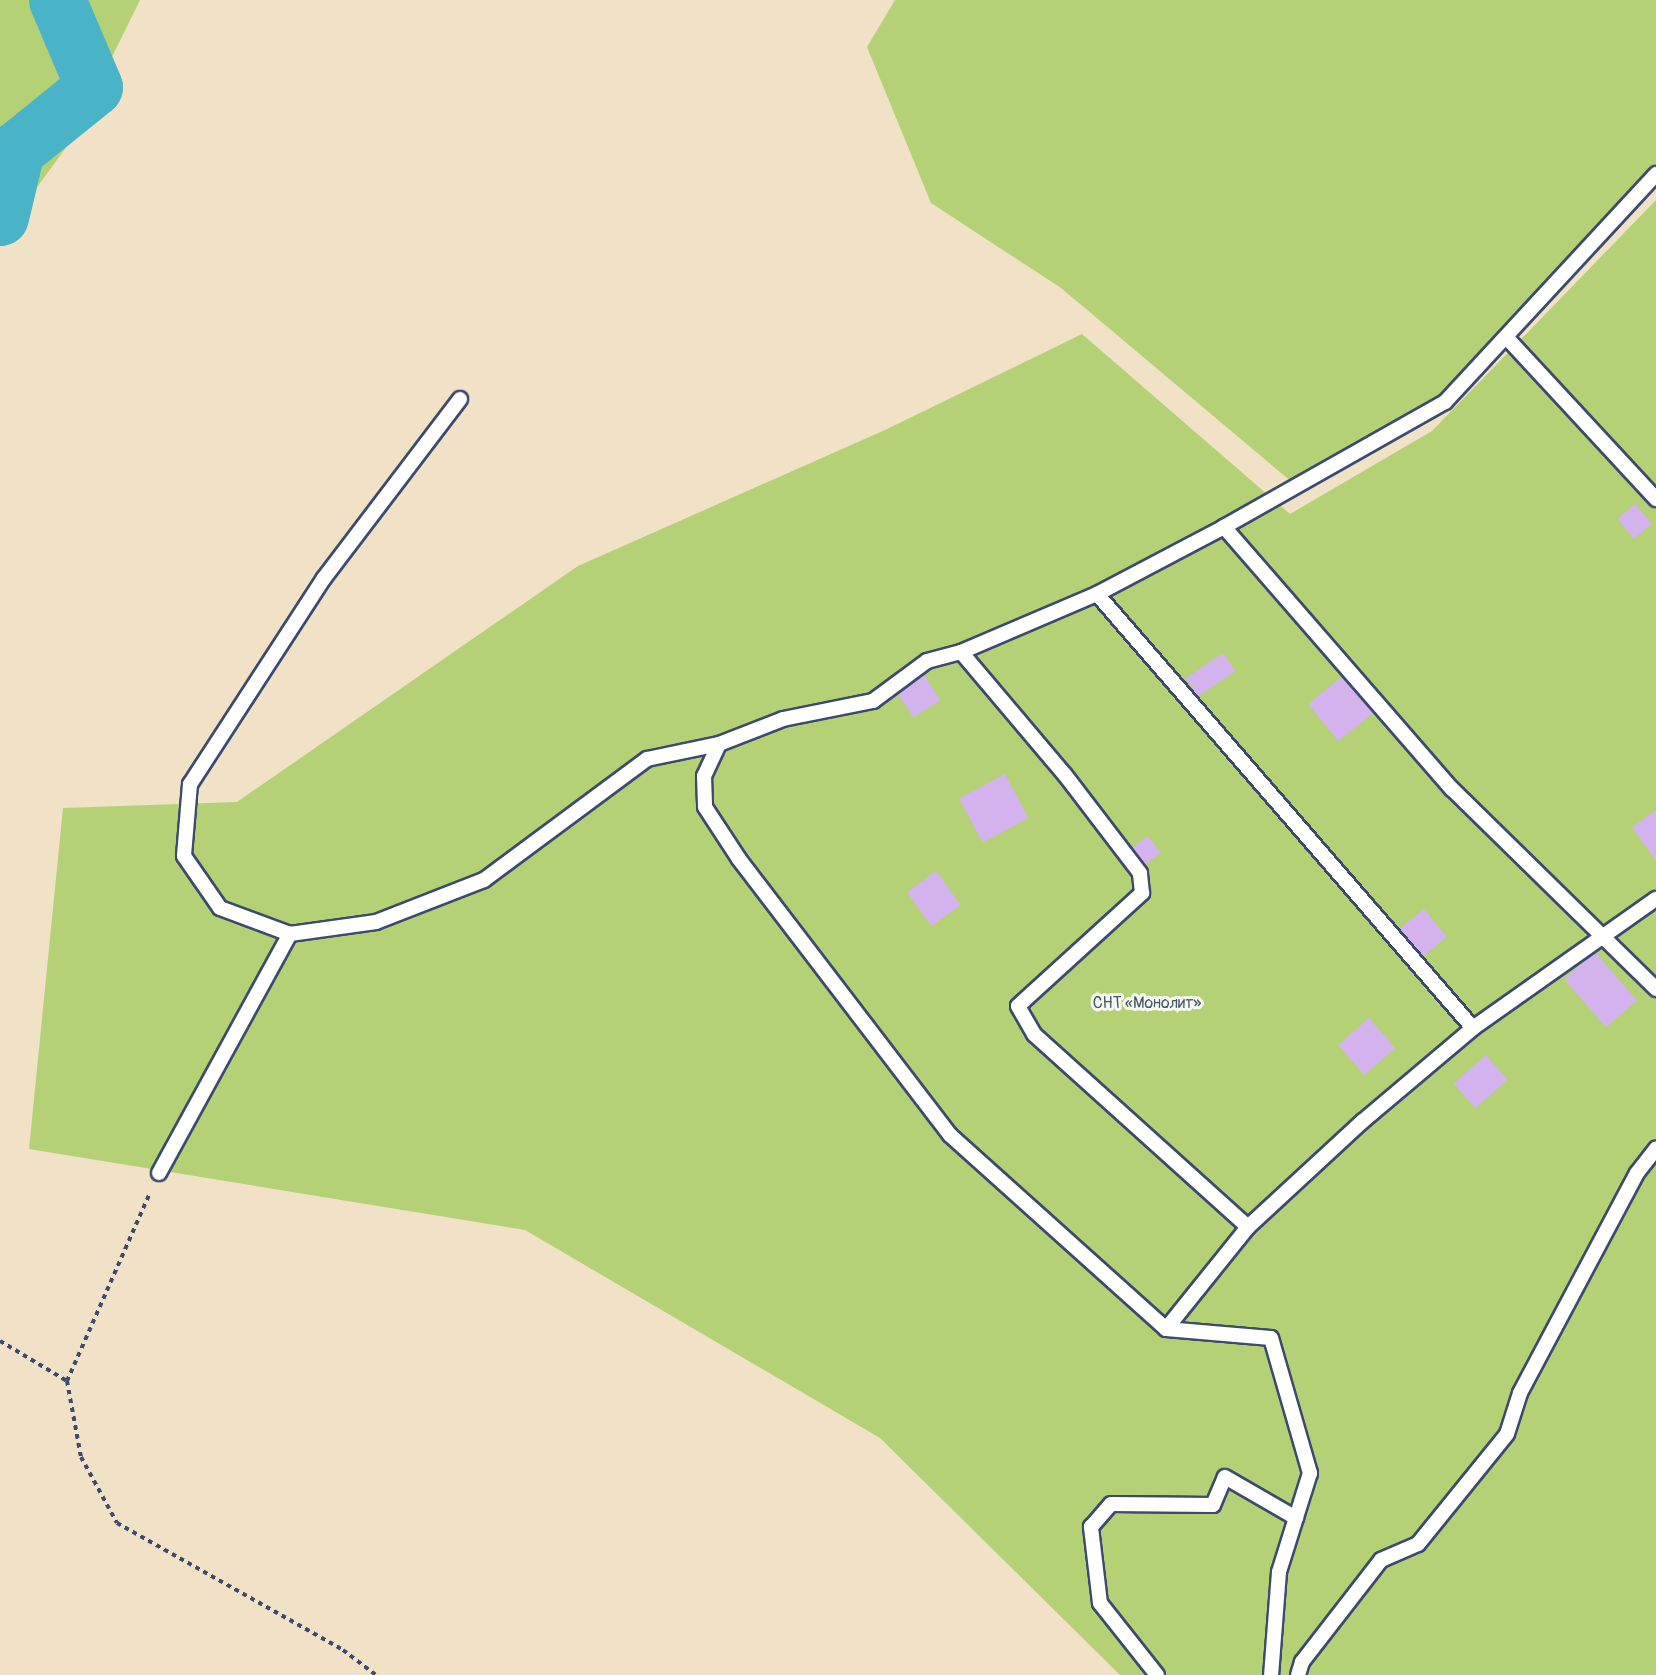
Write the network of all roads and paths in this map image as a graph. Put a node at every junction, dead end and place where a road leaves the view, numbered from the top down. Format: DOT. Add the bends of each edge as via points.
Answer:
graph roads {
  1 [pos="1656,174"];
  2 [pos="1506,337"];
  3 [pos="460,399"];
  4 [pos="1656,499"];
  5 [pos="1224,527"];
  6 [pos="1097,594"];
  7 [pos="961,652"];
  8 [pos="720,744"];
  9 [pos="1656,899"];
  10 [pos="290,934"];
  11 [pos="1601,938"];
  12 [pos="1656,989"];
  13 [pos="1473,1028"];
  14 [pos="1656,1149"];
  15 [pos="159,1173"];
  16 [pos="1248,1227"];
  17 [pos="1166,1329"];
  18 [pos="0,1341"];
  19 [pos="67,1381"];
  20 [pos="1296,1518"];
  21 [pos="376,1675"];
  22 [pos="1156,1675"];
  23 [pos="1271,1675"];
  24 [pos="1298,1675"];
  1 -- 2 [label="lane"];
  2 -- 4 [label="lane"];
  2 -- 5 [label="lane" via="1445,402"];
  3 -- 10 [label="lane" via="324,578 190,783 184,856 220,908"];
  5 -- 6 [label="lane"];
  5 -- 11 [label="lane" via="1452,789"];
  6 -- 7 [label="lane"];
  6 -- 13 [label="lane"];
  7 -- 8 [label="lane" via="927,661 873,701 783,719"];
  7 -- 16 [label="lane" via="1065,775 1140,873 1142,893 1018,1005 1034,1034"];
  8 -- 10 [label="lane" via="647,759 484,880 376,922"];
  8 -- 17 [label="lane" via="704,776 705,807 746,869 950,1135"];
  9 -- 11 [label="lane"];
  10 -- 15 [label="lane"];
  11 -- 12 [label="lane"];
  11 -- 13 [label="lane"];
  13 -- 16 [label="lane" via="1363,1121"];
  14 -- 24 [label="lane" via="1637,1173 1520,1393 1507,1434 1418,1544 1381,1560 1302,1662"];
  15 -- 19 [label="path"];
  16 -- 17 [label="lane"];
  17 -- 20 [label="lane" via="1271,1338 1310,1473"];
  18 -- 19 [label="path"];
  19 -- 21 [label="path" via="81,1457 117,1523 343,1650"];
  20 -- 22 [label="lane" via="1225,1477 1213,1505 1111,1504 1091,1527 1100,1603"];
  20 -- 23 [label="lane" via="1279,1572"];
}
